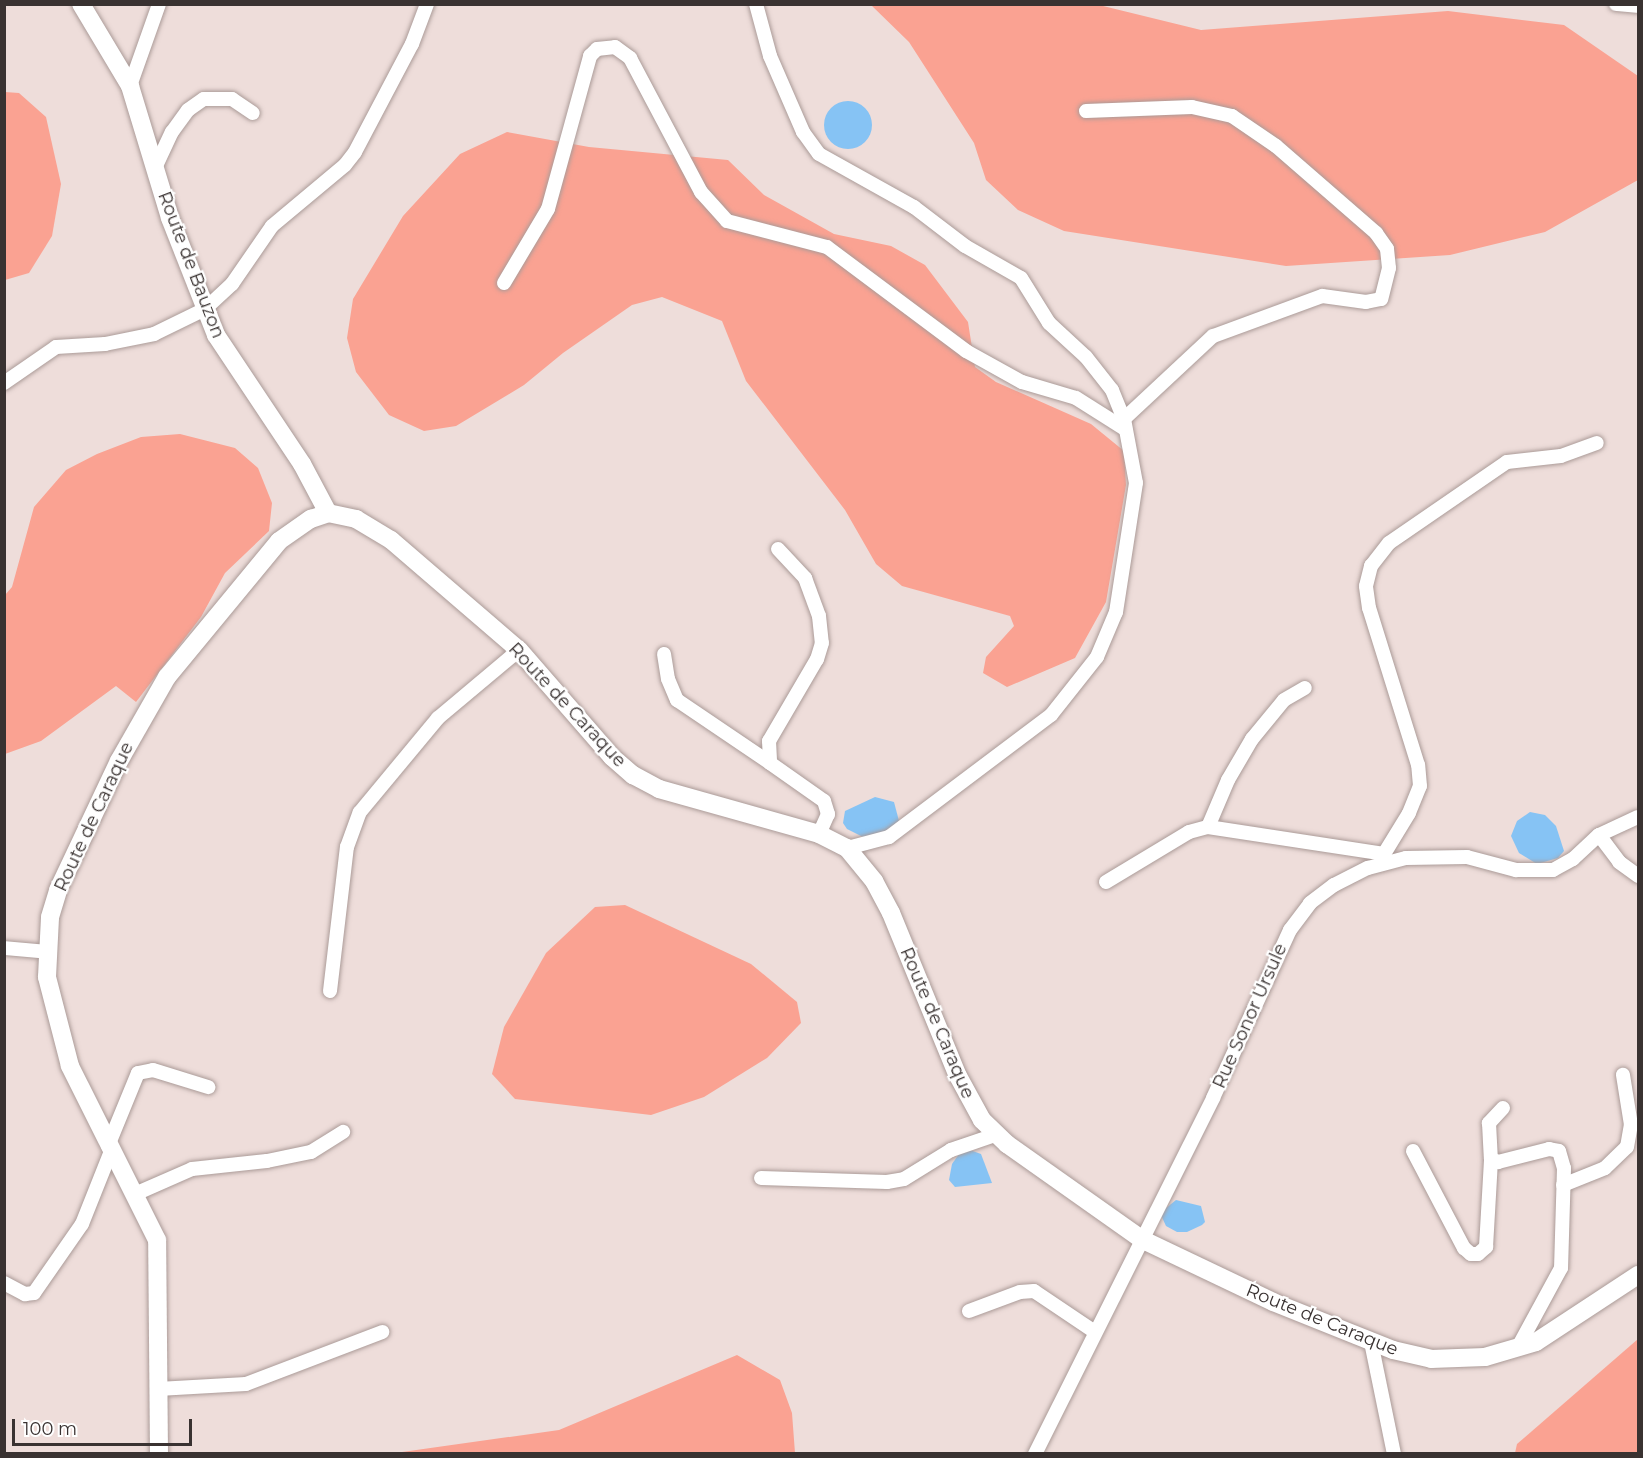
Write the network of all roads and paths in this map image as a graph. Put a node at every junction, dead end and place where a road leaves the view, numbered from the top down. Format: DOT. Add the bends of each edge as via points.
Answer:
graph roads {
  1 [pos="81,4"];
  2 [pos="159,4"];
  3 [pos="427,4"];
  4 [pos="756,4"];
  5 [pos="1616,4"];
  6 [pos="1638,6"];
  7 [pos="130,86"];
  8 [pos="1086,111"];
  9 [pos="253,113"];
  10 [pos="155,168"];
  11 [pos="504,283"];
  12 [pos="205,309"];
  13 [pos="6,378"];
  14 [pos="1124,424"];
  15 [pos="1596,443"];
  16 [pos="328,513"];
  17 [pos="778,549"];
  18 [pos="519,650"];
  19 [pos="664,654"];
  20 [pos="1305,688"];
  21 [pos="770,763"];
  22 [pos="1638,817"];
  23 [pos="1208,827"];
  24 [pos="819,834"];
  25 [pos="1599,835"];
  26 [pos="848,848"];
  27 [pos="1385,858"];
  28 [pos="1638,876"];
  29 [pos="1106,882"];
  30 [pos="4,948"];
  31 [pos="49,952"];
  32 [pos="330,991"];
  33 [pos="1623,1075"];
  34 [pos="208,1087"];
  35 [pos="1503,1108"];
  36 [pos="343,1132"];
  37 [pos="995,1135"];
  38 [pos="110,1148"];
  39 [pos="1413,1151"];
  40 [pos="1491,1159"];
  41 [pos="761,1178"];
  42 [pos="1563,1185"];
  43 [pos="135,1194"];
  44 [pos="1141,1239"];
  45 [pos="1638,1275"];
  46 [pos="4,1283"];
  47 [pos="969,1311"];
  48 [pos="382,1332"];
  49 [pos="1095,1332"];
  50 [pos="1371,1342"];
  51 [pos="1516,1350"];
  52 [pos="158,1389"];
  53 [pos="159,1454"];
  54 [pos="1035,1454"];
  55 [pos="1394,1454"];
  1 -- 7 [label="street, Route de Bauzon"];
  2 -- 7 [label="street"];
  3 -- 12 [label="street" via="412,44 355,152 345,165 272,226 232,284"];
  4 -- 14 [label="street" via="770,56 802,132 819,154 914,207 965,246 1021,278 1049,323 1086,357 1112,390"];
  5 -- 6 [label="street"];
  7 -- 10 [label="street, Route de Bauzon"];
  8 -- 14 [label="street" via="1192,107 1232,116 1275,146 1376,233 1387,249 1389,268 1381,299 1366,302 1322,296 1213,336"];
  9 -- 10 [label="street" via="232,99 204,99 188,110 172,132"];
  10 -- 12 [label="street, Route de Bauzon"];
  11 -- 14 [label="street" via="548,209 590,56 597,49 615,47 630,58 701,192 727,221 827,247 966,351 1022,382 1076,398"];
  12 -- 13 [label="street" via="154,334 105,344 56,347"];
  12 -- 16 [label="street, Route de Bauzon" via="228,355 302,464"];
  14 -- 26 [label="street" via="1136,483 1116,612 1096,657 1051,715 996,759 889,837"];
  15 -- 27 [label="street" via="1561,456 1506,462 1389,543 1371,566 1366,586 1368,608 1418,765 1420,786"];
  16 -- 18 [label="street, Route de Caraque" via="356,519 391,540"];
  16 -- 31 [label="street, Route de Caraque" via="311,519 279,541 167,677 119,761 58,890 50,917"];
  17 -- 21 [label="street" via="805,578 819,616 822,643 817,659 769,741"];
  18 -- 24 [label="street, Route de Caraque" via="612,757 633,775 679,795"];
  18 -- 32 [label="street" via="438,718 360,812 347,847"];
  19 -- 21 [label="street" via="668,679 677,699"];
  20 -- 23 [label="street" via="1284,700 1252,739 1228,780"];
  21 -- 24 [label="street" via="824,801 828,814"];
  22 -- 25 [label="street, Rue Sonor Ursule"];
  23 -- 27 [label="street"];
  23 -- 29 [label="street" via="1189,832"];
  24 -- 26 [label="street, Route de Caraque"];
  25 -- 27 [label="street, Rue Sonor Ursule" via="1572,859 1553,870 1537,873 1467,857"];
  25 -- 28 [label="street" via="1619,862"];
  26 -- 37 [label="street, Route de Caraque" via="874,881 891,913 958,1076"];
  27 -- 44 [label="street, Rue Sonor Ursule" via="1310,903 1290,930 1214,1098"];
  30 -- 31 [label="street"];
  31 -- 38 [label="street, Route de Caraque" via="47,977 70,1066"];
  33 -- 42 [label="street" via="1631,1125 1627,1147 1605,1168"];
  34 -- 38 [label="street" via="153,1070 138,1073"];
  35 -- 40 [label="street" via="1489,1123 1487,1149"];
  36 -- 43 [label="street" via="311,1152 267,1161 192,1168"];
  37 -- 41 [label="street" via="951,1150 904,1179 887,1182"];
  37 -- 44 [label="street, Route de Caraque"];
  38 -- 43 [label="street, Route de Caraque"];
  38 -- 46 [label="street" via="82,1224 34,1293 25,1294"];
  39 -- 40 [label="street" via="1464,1248 1472,1254 1486,1247"];
  40 -- 42 [label="street" via="1508,1160 1550,1149 1559,1151 1563,1157"];
  42 -- 51 [label="street" via="1561,1268"];
  43 -- 52 [label="street, Route de Caraque" via="153,1227 160,1257"];
  44 -- 49 [label="street, Rue Sonor Ursule"];
  44 -- 50 [label="street, Route de Caraque" via="1273,1302"];
  45 -- 51 [label="street, Route de Caraque" via="1585,1314"];
  47 -- 49 [label="street" via="1020,1292 1034,1291"];
  48 -- 52 [label="street" via="246,1384"];
  49 -- 54 [label="street, Rue Sonor Ursule"];
  50 -- 51 [label="street, Route de Caraque" via="1431,1359 1460,1360"];
  50 -- 55 [label="street"];
  52 -- 53 [label="street, Route de Caraque"];
}
